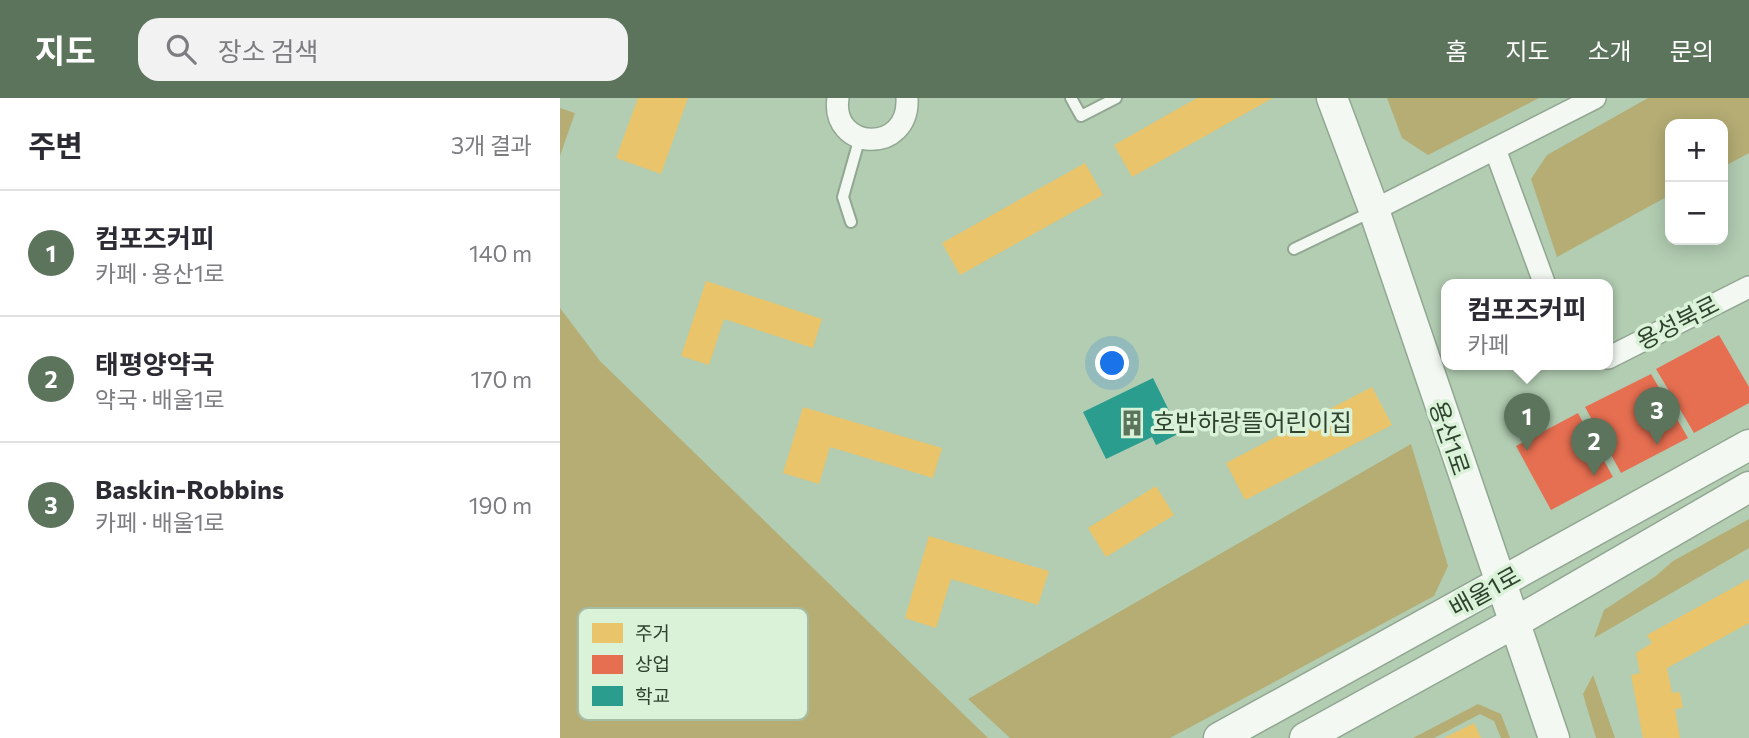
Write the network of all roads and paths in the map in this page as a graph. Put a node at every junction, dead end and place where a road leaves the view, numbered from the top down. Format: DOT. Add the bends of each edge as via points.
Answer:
graph roads {
  1 [pos="838,98"];
  2 [pos="907,98"];
  3 [pos="1071,98"];
  4 [pos="1116,98"];
  5 [pos="1332,98"];
  6 [pos="1595,98"];
  7 [pos="860,137"];
  8 [pos="1495,149"];
  9 [pos="1374,211"];
  10 [pos="851,222"];
  11 [pos="1294,249"];
  12 [pos="1543,279"];
  13 [pos="1749,288"];
  14 [pos="1613,356"];
  15 [pos="1749,445"];
  16 [pos="1749,487"];
  17 [pos="1500,584"];
  18 [pos="1514,623"];
  19 [pos="1219,738"];
  20 [pos="1305,738"];
  21 [pos="1554,738"];
  1 -- 7 [label="street" via="839,117"];
  2 -- 7 [label="street" via="907,111 896,131 875,140"];
  3 -- 4 [label="lane" via="1081,116"];
  5 -- 9 [label="main road, 용산1로"];
  6 -- 8 [label="street"];
  7 -- 10 [label="lane" via="843,197"];
  8 -- 9 [label="street"];
  8 -- 12 [label="street"];
  9 -- 11 [label="lane"];
  9 -- 17 [label="main road, 용산1로"];
  13 -- 14 [label="street, 용성북로"];
  15 -- 17 [label="main road, 배울1로"];
  16 -- 18 [label="main road, 배울1로"];
  17 -- 18 [label="main road, 용산1로"];
  17 -- 19 [label="main road, 배울1로"];
  18 -- 20 [label="main road, 배울1로"];
  18 -- 21 [label="main road, 용산1로"];
}
